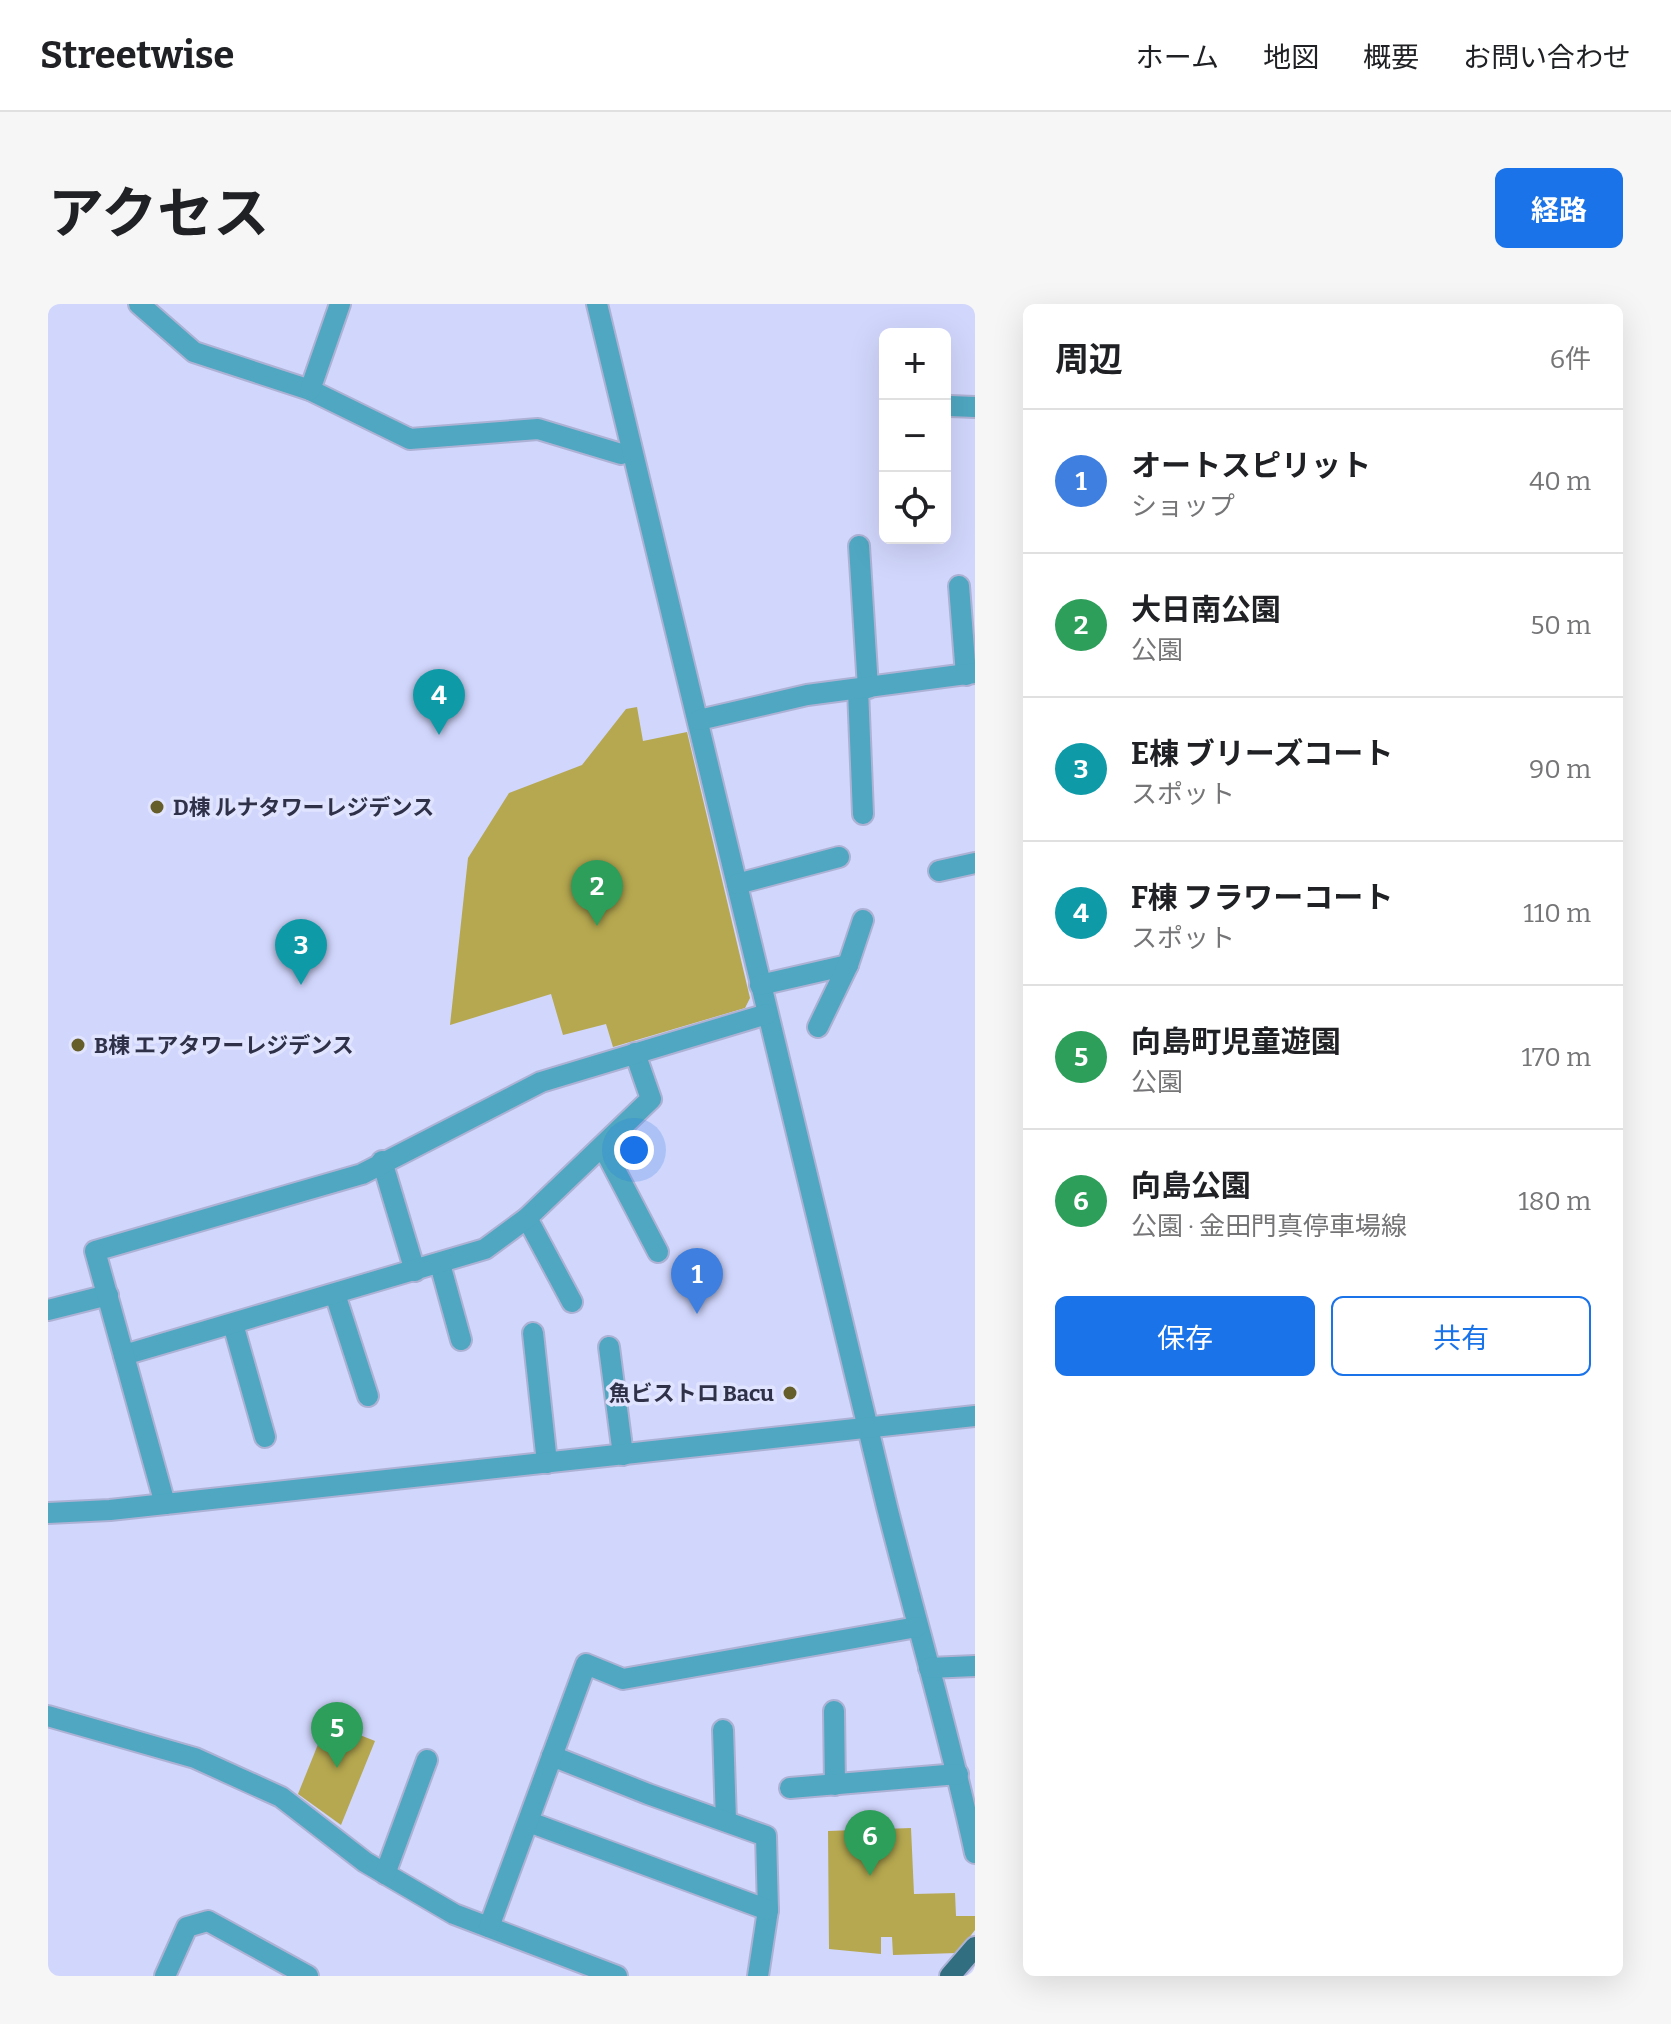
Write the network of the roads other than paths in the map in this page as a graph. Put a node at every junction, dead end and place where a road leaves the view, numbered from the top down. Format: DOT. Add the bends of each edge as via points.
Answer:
graph roads {
  1 [pos="139,304"];
  2 [pos="340,304"];
  3 [pos="597,304"];
  4 [pos="310,390"];
  5 [pos="951,406"];
  6 [pos="975,407"];
  7 [pos="621,454"];
  8 [pos="859,546"];
  9 [pos="959,586"];
  10 [pos="970,674"];
  11 [pos="863,689"];
  12 [pos="699,720"];
  13 [pos="863,814"];
  14 [pos="839,857"];
  15 [pos="975,863"];
  16 [pos="939,871"];
  17 [pos="737,884"];
  18 [pos="863,920"];
  19 [pos="848,965"];
  20 [pos="760,985"];
  21 [pos="767,1014"];
  22 [pos="818,1027"];
  23 [pos="635,1053"];
  24 [pos="603,1147"];
  25 [pos="382,1161"];
  26 [pos="527,1218"];
  27 [pos="658,1252"];
  28 [pos="440,1264"];
  29 [pos="415,1271"];
  30 [pos="335,1294"];
  31 [pos="108,1295"];
  32 [pos="572,1302"];
  33 [pos="48,1310"];
  34 [pos="233,1324"];
  35 [pos="533,1333"];
  36 [pos="461,1340"];
  37 [pos="609,1347"];
  38 [pos="124,1355"];
  39 [pos="368,1396"];
  40 [pos="975,1416"];
  41 [pos="869,1429"];
  42 [pos="265,1437"];
  43 [pos="623,1455"];
  44 [pos="547,1463"];
  45 [pos="165,1504"];
  46 [pos="48,1513"];
  47 [pos="917,1627"];
  48 [pos="975,1666"];
  49 [pos="929,1668"];
  50 [pos="834,1711"];
  51 [pos="48,1716"];
  52 [pos="723,1730"];
  53 [pos="552,1756"];
  54 [pos="427,1760"];
  55 [pos="958,1774"];
  56 [pos="835,1785"];
  57 [pos="790,1788"];
  58 [pos="726,1821"];
  59 [pos="529,1822"];
  60 [pos="975,1853"];
  61 [pos="385,1874"];
  62 [pos="768,1910"];
  63 [pos="489,1927"];
  64 [pos="975,1947"];
  65 [pos="566,1967"];
  66 [pos="961,1970"];
  67 [pos="165,1976"];
  68 [pos="308,1976"];
  69 [pos="617,1976"];
  70 [pos="758,1976"];
  1 -- 4 [label="street" via="194,352"];
  2 -- 4 [label="street"];
  3 -- 12 [label="street"];
  4 -- 7 [label="street" via="410,439 538,429"];
  5 -- 6 [label="street"];
  8 -- 11 [label="street"];
  9 -- 10 [label="street"];
  10 -- 11 [label="street"];
  11 -- 12 [label="street" via="807,695"];
  11 -- 13 [label="street"];
  12 -- 17 [label="street"];
  14 -- 17 [label="street"];
  15 -- 16 [label="street"];
  17 -- 20 [label="street"];
  18 -- 19 [label="street"];
  19 -- 20 [label="street"];
  19 -- 22 [label="street"];
  20 -- 21 [label="street"];
  21 -- 23 [label="street"];
  21 -- 41 [label="street"];
  23 -- 24 [label="street" via="651,1099"];
  23 -- 25 [label="street" via="541,1082"];
  24 -- 26 [label="street"];
  24 -- 27 [label="street"];
  25 -- 29 [label="street"];
  25 -- 31 [label="street" via="362,1174 95,1251"];
  26 -- 28 [label="street" via="485,1249"];
  26 -- 32 [label="street"];
  28 -- 29 [label="street"];
  28 -- 36 [label="street"];
  29 -- 30 [label="street"];
  30 -- 34 [label="street"];
  30 -- 39 [label="street"];
  31 -- 33 [label="street"];
  31 -- 38 [label="street"];
  34 -- 38 [label="street"];
  34 -- 42 [label="street"];
  35 -- 44 [label="street"];
  37 -- 43 [label="street"];
  38 -- 45 [label="street"];
  40 -- 41 [label="street"];
  41 -- 43 [label="street"];
  41 -- 47 [label="street"];
  43 -- 44 [label="street"];
  44 -- 45 [label="street"];
  45 -- 46 [label="street"];
  47 -- 49 [label="street"];
  47 -- 53 [label="street" via="623,1679 586,1664"];
  48 -- 49 [label="street"];
  49 -- 55 [label="street"];
  50 -- 56 [label="street"];
  51 -- 61 [label="street" via="195,1758 281,1797"];
  52 -- 58 [label="street"];
  53 -- 58 [label="street"];
  53 -- 59 [label="street"];
  54 -- 61 [label="street"];
  55 -- 56 [label="street"];
  55 -- 60 [label="street"];
  56 -- 57 [label="street"];
  58 -- 62 [label="street" via="766,1836"];
  59 -- 62 [label="street"];
  59 -- 63 [label="street"];
  61 -- 63 [label="street" via="454,1914"];
  62 -- 70 [label="street"];
  63 -- 65 [label="street"];
  64 -- 66 [label="main road"];
  65 -- 69 [label="street"];
  67 -- 68 [label="street" via="187,1927 208,1921"];
}
